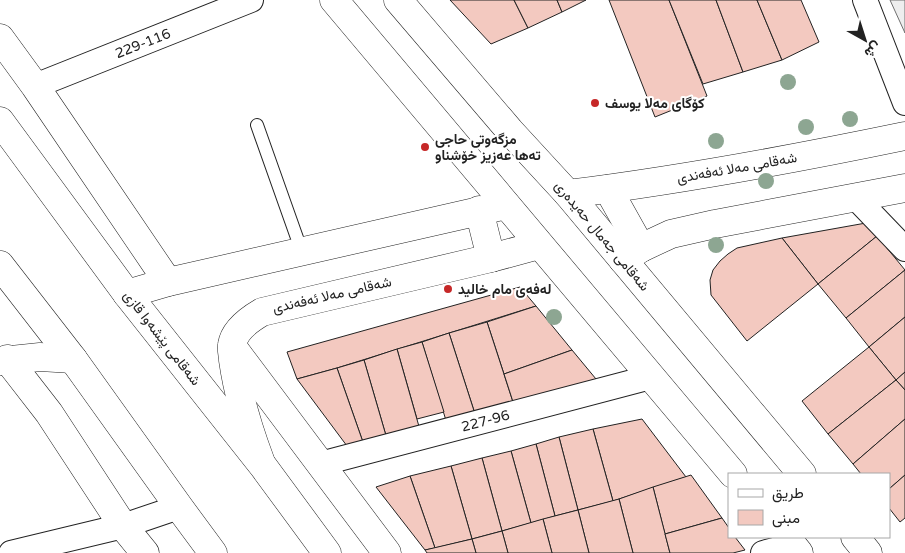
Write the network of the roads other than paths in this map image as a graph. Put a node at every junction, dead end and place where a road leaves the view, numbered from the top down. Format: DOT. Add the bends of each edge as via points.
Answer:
graph roads {
  1 [pos="251,0"];
  2 [pos="334,0"];
  3 [pos="398,0"];
  4 [pos="865,0"];
  5 [pos="0,38"];
  6 [pos="35,86"];
  7 [pos="905,103"];
  8 [pos="0,121"];
  9 [pos="257,125"];
  10 [pos="905,136"];
  11 [pos="905,188"];
  12 [pos="608,189"];
  13 [pos="568,194"];
  14 [pos="856,198"];
  15 [pos="506,205"];
  16 [pos="479,210"];
  17 [pos="539,245"];
  18 [pos="905,249"];
  19 [pos="302,252"];
  20 [pos="632,254"];
  21 [pos="491,258"];
  22 [pos="0,265"];
  23 [pos="168,282"];
  24 [pos="127,294"];
  25 [pos="232,345"];
  26 [pos="73,358"];
  27 [pos="4,360"];
  28 [pos="651,377"];
  29 [pos="320,464"];
  30 [pos="263,466"];
  31 [pos="732,473"];
  32 [pos="801,473"];
  33 [pos="180,508"];
  34 [pos="123,526"];
  35 [pos="856,538"];
  36 [pos="793,545"];
  37 [pos="11,553"];
  38 [pos="145,553"];
  39 [pos="214,553"];
  40 [pos="327,553"];
  41 [pos="387,553"];
  42 [pos="763,553"];
  43 [pos="868,553"];
  1 -- 6 [label="street, 229-116"];
  2 -- 15 [label="main road"];
  3 -- 13 [label="main road, شەقامی جەمال حەیدەری"];
  4 -- 7 [label="street"];
  5 -- 6 [label="main road"];
  6 -- 23 [label="main road"];
  8 -- 24 [label="main road, شەقامی پێشەوا قازی"];
  9 -- 19 [label="lane"];
  10 -- 12 [label="main road, شەقامی مەلا ئەفەندی"];
  11 -- 14 [label="main road"];
  12 -- 13 [label="main road, شەقامی مەلا ئەفەندی"];
  12 -- 20 [label="main road"];
  13 -- 20 [label="main road, شەقامی جەمال حەیدەری"];
  14 -- 18 [label="street"];
  14 -- 20 [label="main road" via="671,234"];
  15 -- 16 [label="main road"];
  15 -- 17 [label="main road"];
  16 -- 19 [label="main road"];
  16 -- 21 [label="main road"];
  17 -- 21 [label="main road, شەقامی مەلا ئەفەندی"];
  17 -- 28 [label="main road"];
  19 -- 23 [label="main road"];
  20 -- 32 [label="main road, شەقامی جەمال حەیدەری"];
  21 -- 25 [label="main road, شەقامی مەلا ئەفەندی" via="262,312 243,326"];
  22 -- 26 [label="main road"];
  23 -- 24 [label="main road"];
  24 -- 30 [label="main road, شەقامی پێشەوا قازی"];
  25 -- 29 [label="main road"];
  25 -- 30 [label="main road" via="239,395"];
  26 -- 27 [label="main road"];
  26 -- 33 [label="main road"];
  27 -- 34 [label="main road" via="49,413"];
  28 -- 29 [label="street, 227-96"];
  28 -- 31 [label="main road"];
  29 -- 41 [label="main road"];
  30 -- 40 [label="main road, شەقامی پێشەوا قازی"];
  33 -- 34 [label="street"];
  33 -- 39 [label="main road"];
  34 -- 37 [label="street"];
  34 -- 38 [label="main road"];
  35 -- 43 [label="main road"];
  36 -- 42 [label="street"];
}
